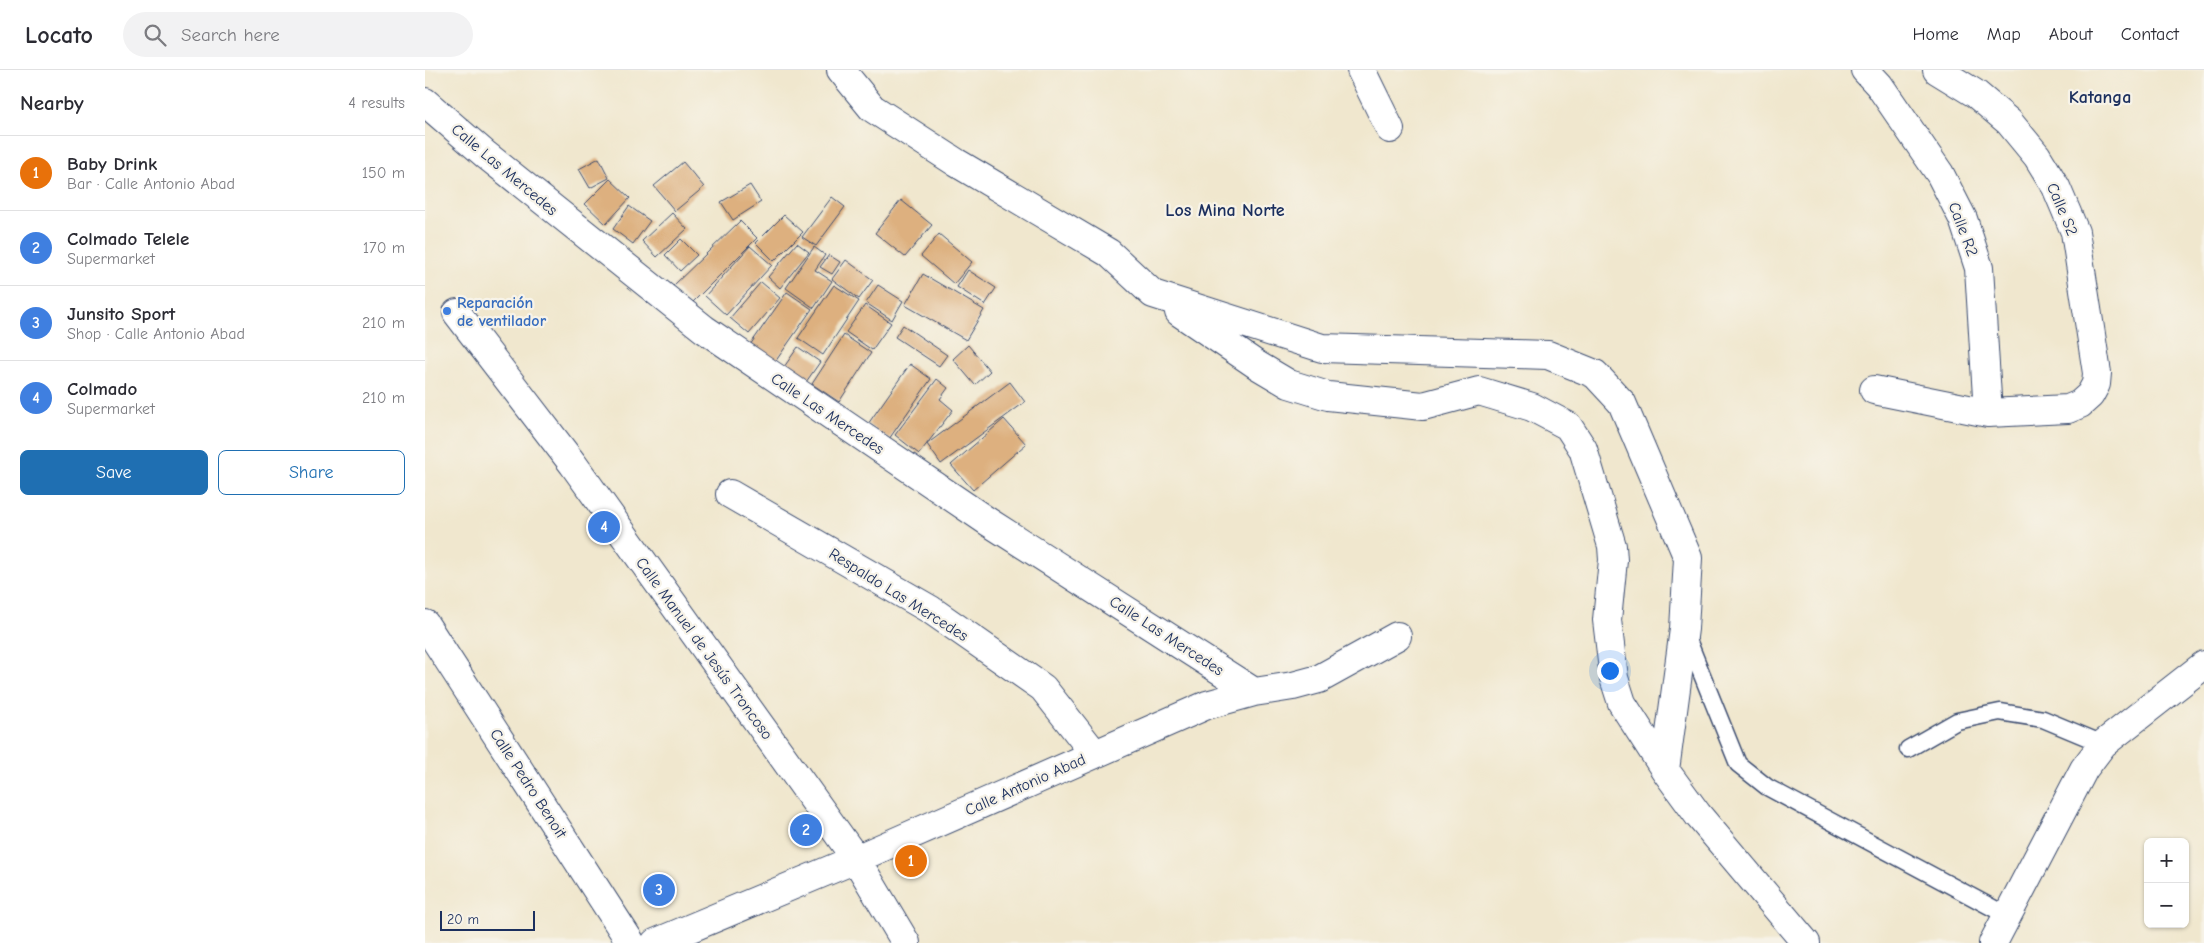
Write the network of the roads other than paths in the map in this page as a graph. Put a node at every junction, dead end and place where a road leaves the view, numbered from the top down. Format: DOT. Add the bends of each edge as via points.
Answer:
graph roads {
  1 [pos="841,70"];
  2 [pos="1361,70"];
  3 [pos="1865,70"];
  4 [pos="1937,70"];
  5 [pos="425,102"];
  6 [pos="1390,129"];
  7 [pos="1153,294"];
  8 [pos="457,313"];
  9 [pos="1874,390"];
  10 [pos="1988,413"];
  11 [pos="731,494"];
  12 [pos="425,624"];
  13 [pos="1684,629"];
  14 [pos="1397,636"];
  15 [pos="2204,665"];
  16 [pos="1255,692"];
  17 [pos="2103,744"];
  18 [pos="1908,749"];
  19 [pos="1095,753"];
  20 [pos="1665,770"];
  21 [pos="856,859"];
  22 [pos="2007,915"];
  23 [pos="631,943"];
  24 [pos="655,943"];
  25 [pos="906,943"];
  26 [pos="1806,943"];
  27 [pos="1993,943"];
  1 -- 7 [label="street" via="872,108 957,163 1109,253"];
  2 -- 6 [label="street"];
  3 -- 10 [label="street, Calle R2" via="1885,93 1941,174 1963,219 1979,268"];
  4 -- 10 [label="street, Calle S2" via="1976,94 2009,122 2037,156 2056,187 2075,232 2097,373 2091,395 2068,409"];
  5 -- 16 [label="street, Calle Las Mercedes" via="703,330 987,521"];
  7 -- 13 [label="street" via="1322,348 1548,355 1595,374 1622,403 1688,558"];
  7 -- 20 [label="street" via="1289,384 1329,396 1423,406 1479,392 1532,407 1568,426 1583,449 1612,546 1607,620 1614,678 1622,703"];
  8 -- 21 [label="street, Calle Manuel de Jesús Troncoso" via="573,464"];
  9 -- 10 [label="street"];
  11 -- 19 [label="street, Respaldo Las Mercedes" via="931,610 1043,688"];
  12 -- 23 [label="street, Calle Pedro Benoit"];
  13 -- 20 [label="street"];
  13 -- 22 [label="lane" via="1738,764 1767,787"];
  14 -- 16 [label="street, Calle Antonio Abad" via="1319,679"];
  15 -- 17 [label="street"];
  16 -- 19 [label="street, Calle Antonio Abad" via="1207,705"];
  17 -- 18 [label="lane" via="2043,719 2000,712 1957,721"];
  17 -- 22 [label="street" via="2084,769"];
  19 -- 21 [label="street, Calle Antonio Abad"];
  20 -- 26 [label="street"];
  21 -- 24 [label="street, Calle Antonio Abad"];
  21 -- 25 [label="street, Calle Manuel de Jesús Troncoso"];
  22 -- 27 [label="street"];
}
